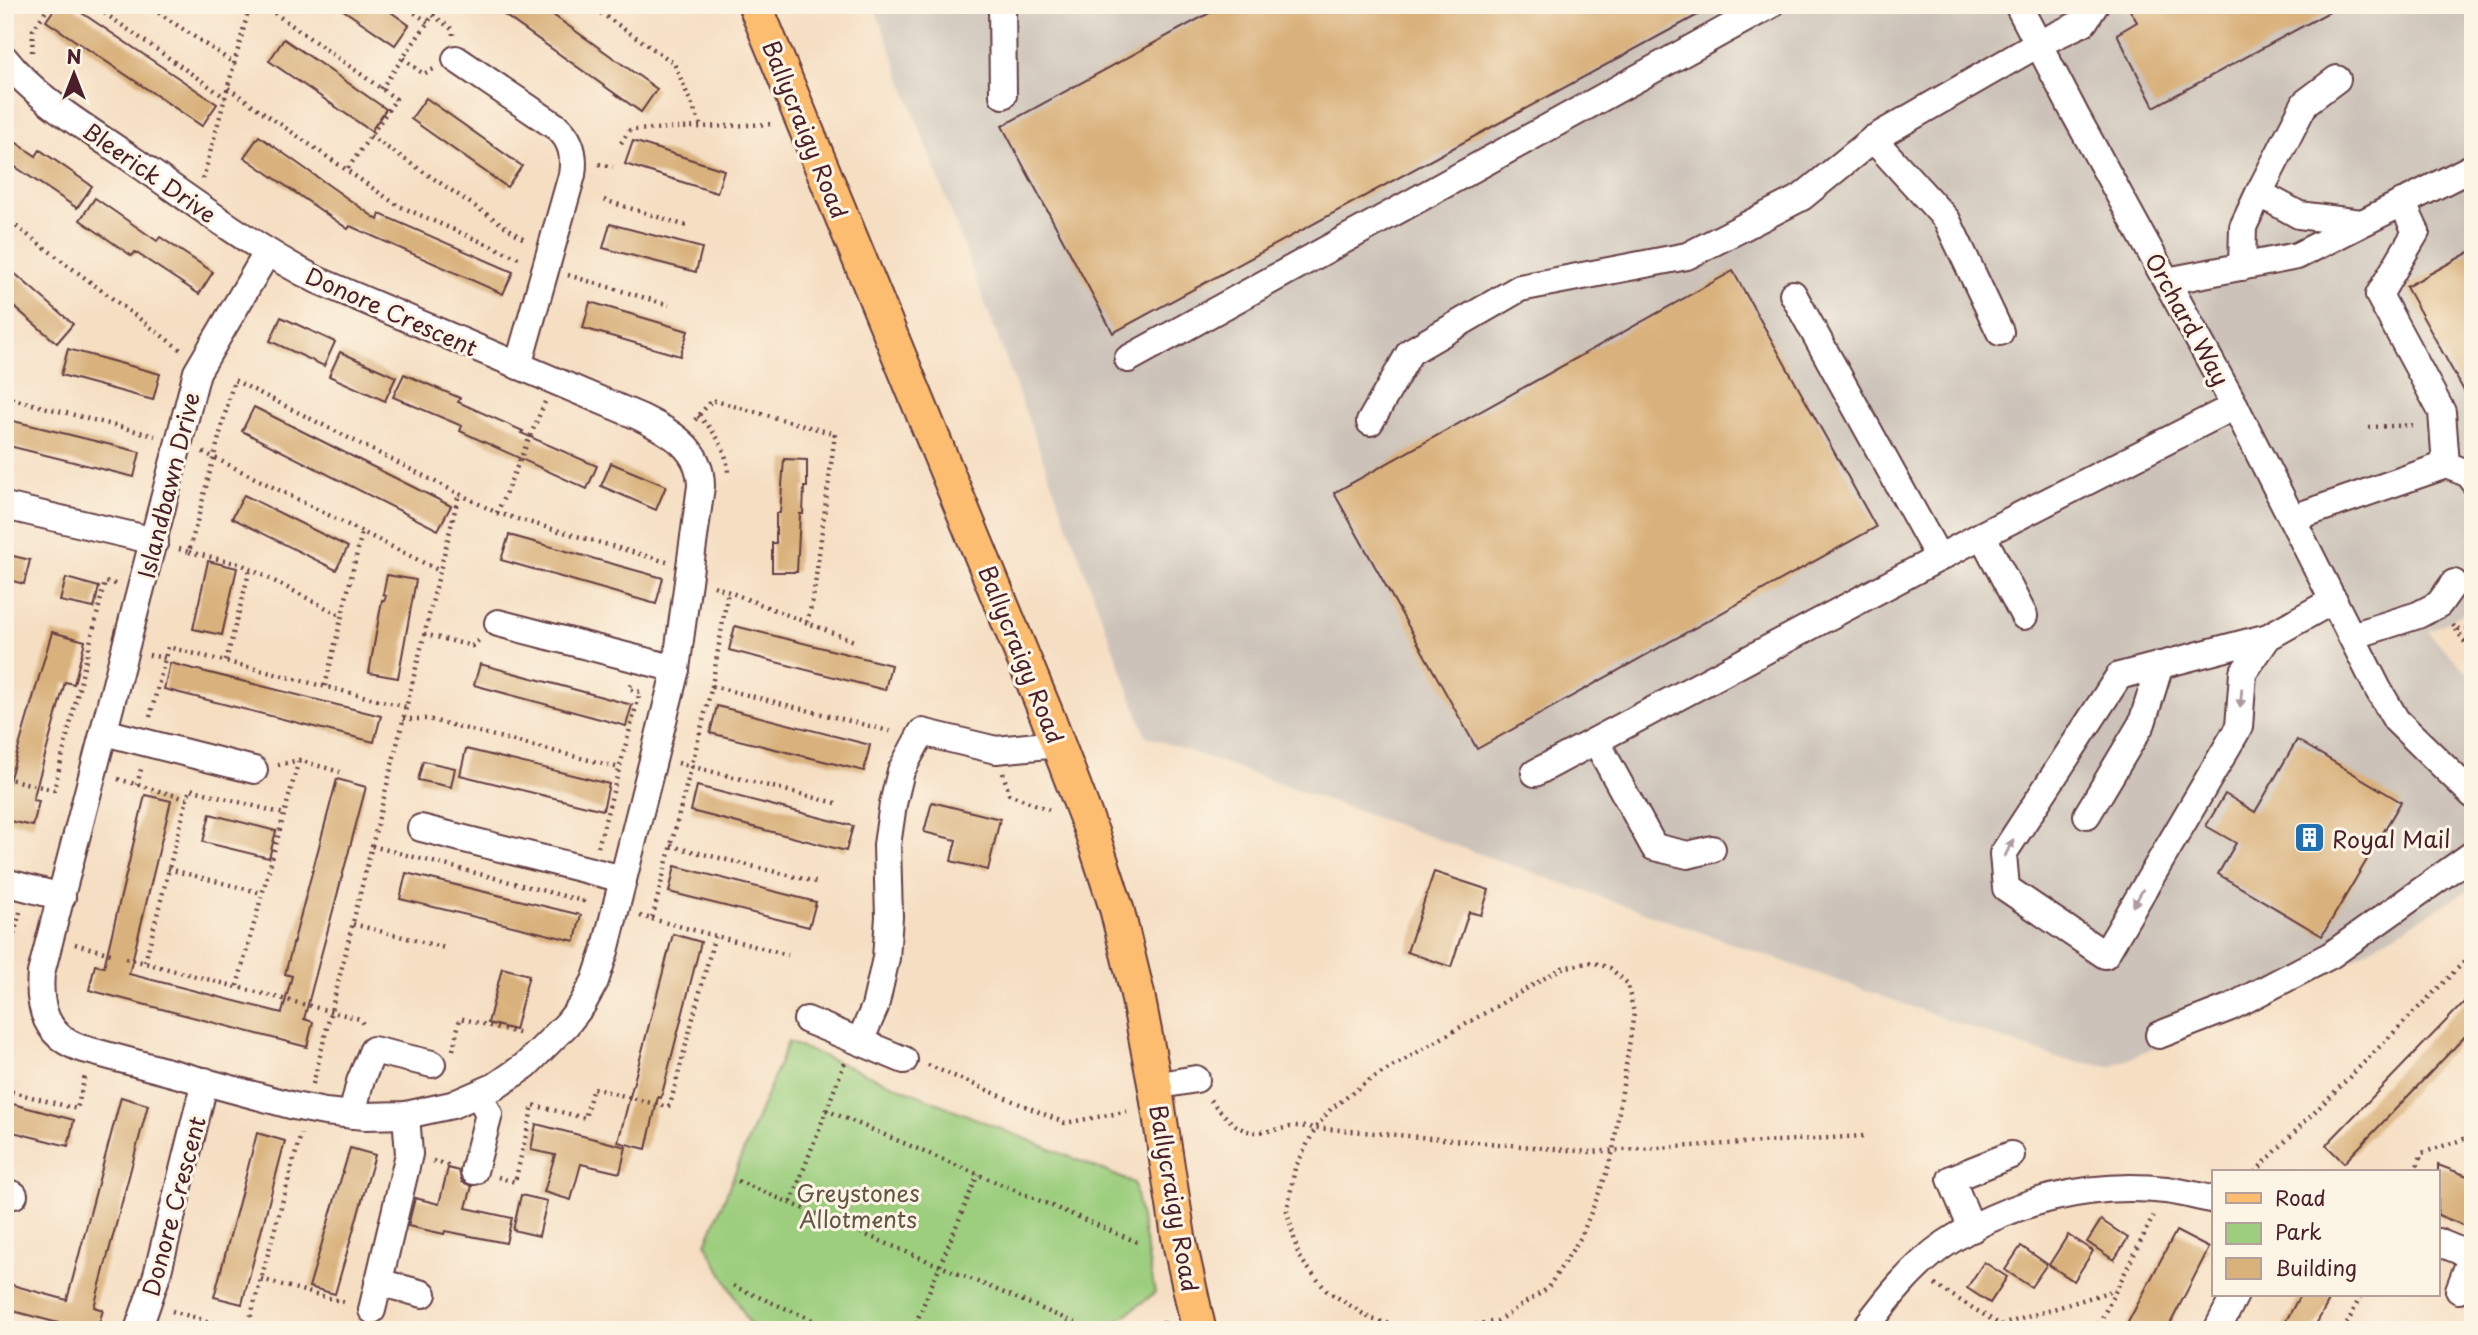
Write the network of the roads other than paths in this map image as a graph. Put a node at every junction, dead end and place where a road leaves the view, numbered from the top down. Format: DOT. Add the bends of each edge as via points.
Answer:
graph roads {
  1 [pos="755,5"];
  2 [pos="1002,5"];
  3 [pos="1770,5"];
  4 [pos="2018,5"];
  5 [pos="2095,5"];
  6 [pos="2038,44"];
  7 [pos="5,59"];
  8 [pos="456,59"];
  9 [pos="2337,79"];
  10 [pos="1003,96"];
  11 [pos="1873,139"];
  12 [pos="2473,167"];
  13 [pos="2259,193"];
  14 [pos="2402,202"];
  15 [pos="2361,223"];
  16 [pos="267,253"];
  17 [pos="2242,267"];
  18 [pos="2167,281"];
  19 [pos="1793,294"];
  20 [pos="2000,332"];
  21 [pos="1128,359"];
  22 [pos="518,366"];
  23 [pos="2235,406"];
  24 [pos="1370,422"];
  25 [pos="2446,465"];
  26 [pos="2473,481"];
  27 [pos="5,506"];
  28 [pos="2293,518"];
  29 [pos="1982,535"];
  30 [pos="155,541"];
  31 [pos="1939,558"];
  32 [pos="2455,583"];
  33 [pos="2334,600"];
  34 [pos="2024,616"];
  35 [pos="498,623"];
  36 [pos="2352,636"];
  37 [pos="2267,637"];
  38 [pos="2160,665"];
  39 [pos="676,669"];
  40 [pos="104,732"];
  41 [pos="1596,741"];
  42 [pos="1058,744"];
  43 [pos="254,770"];
  44 [pos="1535,774"];
  45 [pos="2473,795"];
  46 [pos="2087,815"];
  47 [pos="421,828"];
  48 [pos="1712,849"];
  49 [pos="2473,854"];
  50 [pos="623,880"];
  51 [pos="16,885"];
  52 [pos="62,897"];
  53 [pos="41,973"];
  54 [pos="807,1020"];
  55 [pos="2160,1035"];
  56 [pos="860,1041"];
  57 [pos="442,1060"];
  58 [pos="904,1060"];
  59 [pos="1196,1079"];
  60 [pos="205,1082"];
  61 [pos="479,1095"];
  62 [pos="1148,1097"];
  63 [pos="352,1115"];
  64 [pos="406,1115"];
  65 [pos="2011,1155"];
  66 [pos="474,1171"];
  67 [pos="2212,1200"];
  68 [pos="1972,1229"];
  69 [pos="2440,1243"];
  70 [pos="378,1282"];
  71 [pos="2456,1290"];
  72 [pos="423,1294"];
  73 [pos="2234,1296"];
  74 [pos="372,1310"];
  75 [pos="138,1330"];
  76 [pos="1199,1330"];
  77 [pos="1864,1330"];
  78 [pos="2217,1330"];
  1 -- 42 [label="main road, Ballycraigy Road"];
  2 -- 10 [label="street"];
  3 -- 21 [label="street"];
  4 -- 6 [label="street, Orchard Way"];
  5 -- 6 [label="street" via="2084,22"];
  6 -- 11 [label="street"];
  6 -- 18 [label="street, Orchard Way"];
  7 -- 16 [label="street, Bleerick Drive" via="27,84"];
  8 -- 22 [label="street" via="562,132 574,159"];
  9 -- 13 [label="street" via="2305,103"];
  11 -- 20 [label="street" via="1947,220"];
  11 -- 24 [label="street" via="1802,197 1687,256 1520,288 1410,352"];
  12 -- 14 [label="street"];
  13 -- 15 [label="street" via="2299,215"];
  13 -- 17 [label="street" via="2243,227"];
  14 -- 15 [label="street"];
  14 -- 25 [label="street" via="2416,232 2379,295 2442,412"];
  15 -- 17 [label="street" via="2297,256"];
  16 -- 22 [label="street, Donore Crescent" via="317,280"];
  16 -- 30 [label="street, Islandbawn Drive" via="201,363"];
  17 -- 18 [label="street"];
  18 -- 23 [label="street, Orchard Way"];
  19 -- 31 [label="street"];
  22 -- 39 [label="street, Donore Crescent" via="640,417 692,452 701,486"];
  23 -- 28 [label="street, Orchard Way"];
  23 -- 29 [label="street"];
  25 -- 26 [label="street" via="2467,473"];
  25 -- 28 [label="street"];
  27 -- 30 [label="street"];
  28 -- 33 [label="street, Orchard Way"];
  29 -- 31 [label="street"];
  29 -- 34 [label="street"];
  30 -- 40 [label="street, Islandbawn Drive"];
  31 -- 41 [label="street"];
  32 -- 36 [label="street" via="2439,604 2418,615"];
  33 -- 36 [label="street, Orchard Way"];
  33 -- 37 [label="street"];
  35 -- 39 [label="street"];
  36 -- 45 [label="street, Orchard Way" via="2396,720"];
  37 -- 38 [label="street"];
  37 -- 38 [label="street, one-way" via="2243,673 2239,727 2105,955 2006,888 2003,854 2119,676"];
  38 -- 46 [label="street" via="2141,723"];
  39 -- 50 [label="street, Donore Crescent"];
  40 -- 43 [label="street"];
  40 -- 52 [label="street, Islandbawn Drive"];
  41 -- 44 [label="street"];
  41 -- 48 [label="street" via="1654,847 1688,856"];
  42 -- 56 [label="street" via="996,750 922,733 901,771 893,804 887,845 886,958 875,1007"];
  42 -- 62 [label="main road, Ballycraigy Road" via="1117,911 1137,992"];
  47 -- 50 [label="street"];
  49 -- 55 [label="street" via="2331,955 2231,1007"];
  50 -- 61 [label="street, Donore Crescent" via="589,994 544,1049"];
  51 -- 52 [label="street"];
  52 -- 53 [label="street, Islandbawn Drive"];
  53 -- 60 [label="street, Donore Crescent" via="44,1016 66,1042"];
  54 -- 56 [label="street"];
  56 -- 58 [label="street"];
  57 -- 63 [label="street" via="373,1050"];
  59 -- 62 [label="street"];
  60 -- 63 [label="street, Donore Crescent" via="307,1109"];
  60 -- 75 [label="street, Donore Crescent" via="157,1275"];
  61 -- 64 [label="street, Donore Crescent"];
  61 -- 66 [label="street" via="489,1114"];
  62 -- 76 [label="main road, Ballycraigy Road"];
  63 -- 64 [label="street, Donore Crescent"];
  64 -- 70 [label="street" via="409,1154"];
  65 -- 68 [label="street" via="1951,1179"];
  67 -- 68 [label="street" via="2134,1188 2075,1193 2030,1204"];
  68 -- 77 [label="street" via="1913,1271"];
  69 -- 71 [label="street" via="2472,1256"];
  70 -- 72 [label="street"];
  70 -- 74 [label="street"];
  73 -- 78 [label="street"];
}
